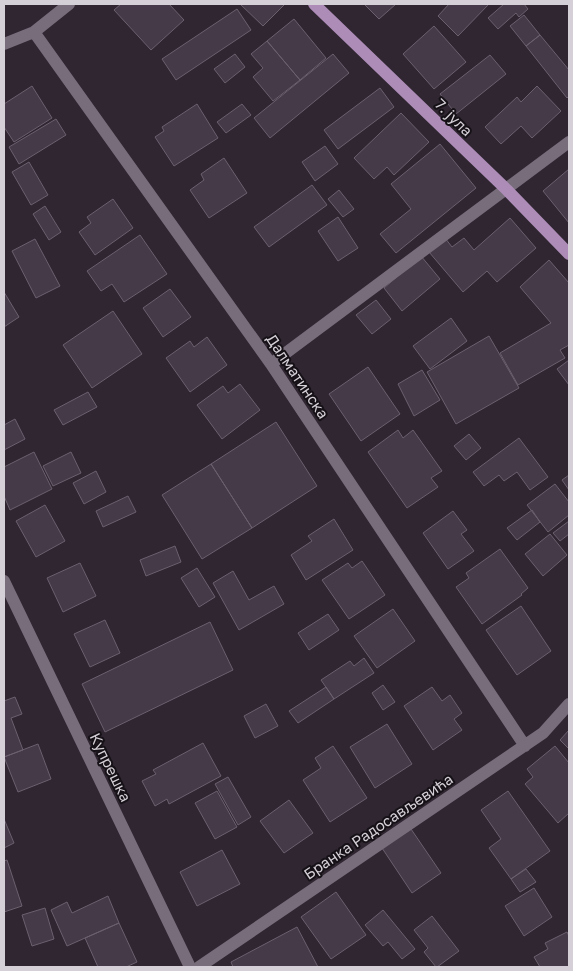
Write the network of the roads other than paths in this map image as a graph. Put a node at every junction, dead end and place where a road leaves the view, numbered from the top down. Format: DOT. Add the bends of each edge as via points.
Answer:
graph roads {
  1 [pos="69,4"];
  2 [pos="314,4"];
  3 [pos="34,32"];
  4 [pos="4,44"];
  5 [pos="569,142"];
  6 [pos="506,190"];
  7 [pos="569,254"];
  8 [pos="271,364"];
  9 [pos="4,581"];
  10 [pos="569,704"];
  11 [pos="525,746"];
  12 [pos="190,967"];
  13 [pos="199,967"];
  1 -- 3 [label="street"];
  2 -- 6 [label="main road, 7. јула"];
  3 -- 4 [label="street"];
  3 -- 8 [label="street, Далматинска"];
  5 -- 6 [label="street"];
  6 -- 7 [label="main road, 7. јула"];
  6 -- 8 [label="street"];
  8 -- 11 [label="street, Далматинска"];
  9 -- 12 [label="street, Купрешка"];
  10 -- 11 [label="street, Бранка Радосављевића" via="543,733"];
  11 -- 13 [label="street, Бранка Радосављевића"];
}
